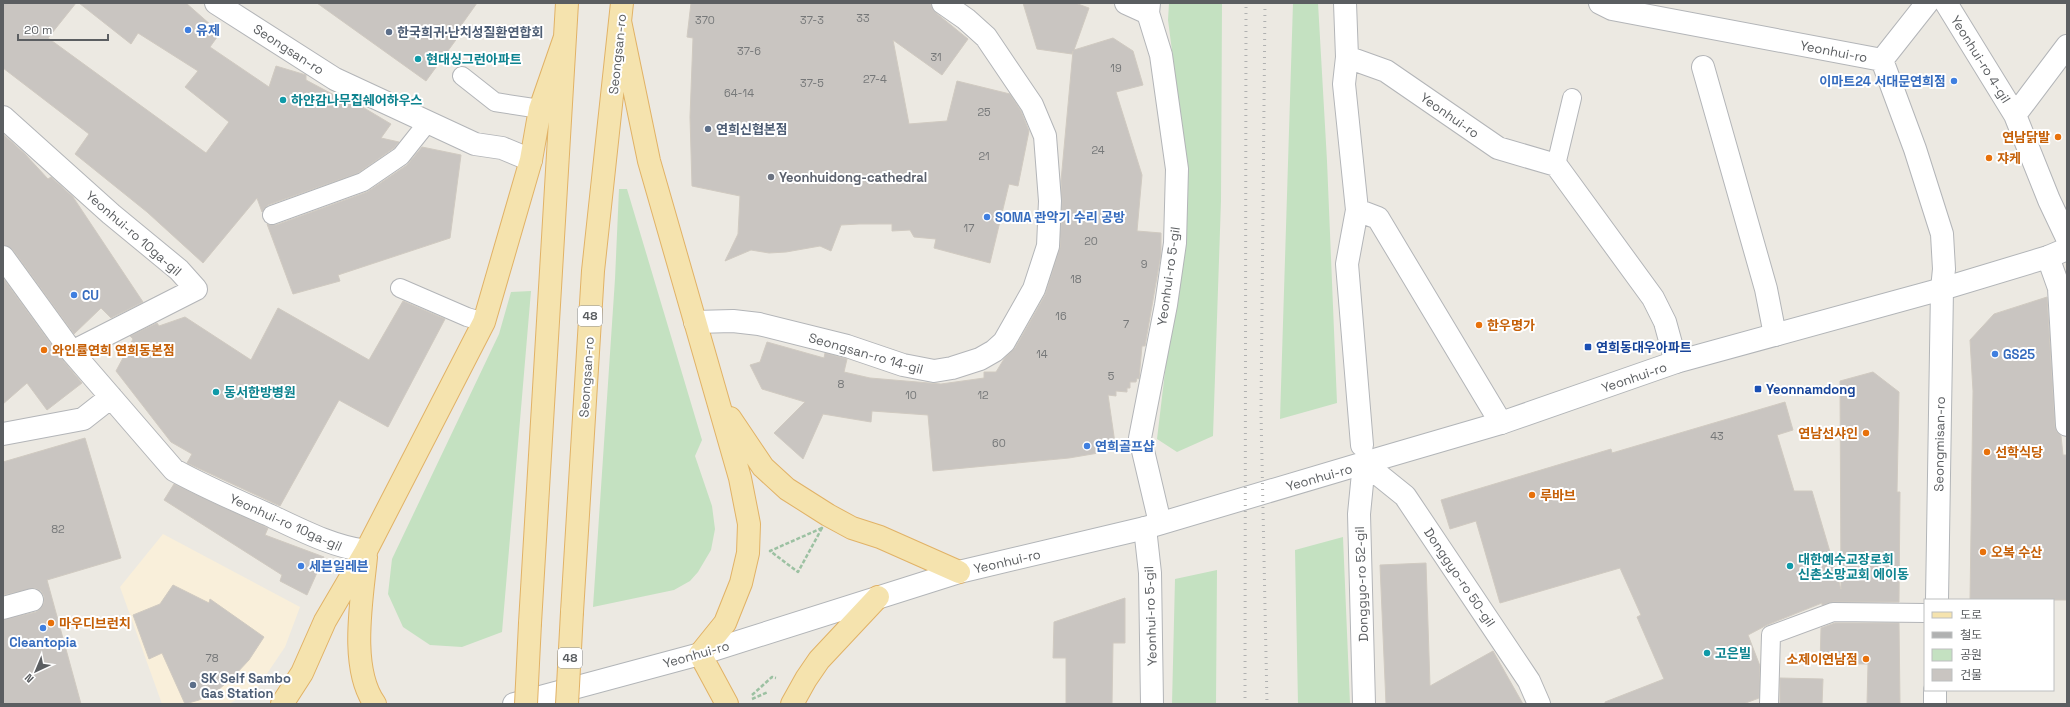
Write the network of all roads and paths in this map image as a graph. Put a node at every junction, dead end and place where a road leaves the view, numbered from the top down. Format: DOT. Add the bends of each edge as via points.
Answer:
graph roads {
  1 [pos="216,3"];
  2 [pos="567,3"];
  3 [pos="943,3"];
  4 [pos="1126,3"];
  5 [pos="1345,3"];
  6 [pos="1600,3"];
  7 [pos="1927,3"];
  8 [pos="1946,3"];
  9 [pos="1148,8"];
  10 [pos="621,12"];
  11 [pos="565,37"];
  12 [pos="2067,46"];
  13 [pos="1347,57"];
  14 [pos="1882,60"];
  15 [pos="1703,67"];
  16 [pos="462,76"];
  17 [pos="1572,98"];
  18 [pos="540,109"];
  19 [pos="2015,115"];
  20 [pos="3,117"];
  21 [pos="428,122"];
  22 [pos="531,160"];
  23 [pos="1556,165"];
  24 [pos="1357,210"];
  25 [pos="272,215"];
  26 [pos="2067,238"];
  27 [pos="2057,253"];
  28 [pos="3,257"];
  29 [pos="400,288"];
  30 [pos="1942,289"];
  31 [pos="484,322"];
  32 [pos="695,322"];
  33 [pos="1775,335"];
  34 [pos="72,352"];
  35 [pos="1676,362"];
  36 [pos="714,393"];
  37 [pos="111,397"];
  38 [pos="2067,418"];
  39 [pos="1501,423"];
  40 [pos="3,434"];
  41 [pos="1363,454"];
  42 [pos="1152,525"];
  43 [pos="366,551"];
  44 [pos="770,551"];
  45 [pos="959,572"];
  46 [pos="878,597"];
  47 [pos="1937,599"];
  48 [pos="32,600"];
  49 [pos="3,608"];
  50 [pos="1924,613"];
  51 [pos="700,654"];
  52 [pos="772,677"];
  53 [pos="1935,691"];
  54 [pos="750,697"];
  55 [pos="282,704"];
  56 [pos="375,704"];
  57 [pos="514,704"];
  58 [pos="526,704"];
  59 [pos="567,704"];
  60 [pos="727,704"];
  61 [pos="792,704"];
  62 [pos="1152,704"];
  63 [pos="1364,704"];
  64 [pos="1539,704"];
  65 [pos="1769,704"];
  66 [pos="1935,704"];
  1 -- 21 [label="street, Seongsan-ro" via="335,79"];
  2 -- 11 [label="main road"];
  3 -- 32 [label="street, Seongsan-ro 14-gil" via="986,37 1032,105 1045,136 1050,201 1048,246 1034,289 1004,342 980,360 934,371 903,365 847,346 759,324 733,321"];
  4 -- 9 [label="street"];
  5 -- 13 [label="street"];
  6 -- 14 [label="street, Yeonhui-ro" via="1612,9"];
  7 -- 14 [label="street"];
  8 -- 19 [label="street, Yeonhui-ro 4-gil"];
  9 -- 42 [label="street, Yeonhui-ro 5-gil" via="1161,55 1176,169 1175,243 1166,305 1140,438"];
  10 -- 32 [label="main road" via="649,161"];
  10 -- 59 [label="main road, Seongsan-ro / 48, bridge" via="593,271"];
  11 -- 18 [label="main road"];
  11 -- 58 [label="main road, bridge"];
  12 -- 19 [label="street, Yeonhui-ro 4-gil"];
  13 -- 23 [label="street, Yeonhui-ro" via="1386,70 1498,148"];
  13 -- 24 [label="street" via="1344,84"];
  14 -- 30 [label="street, Yeonhui-ro" via="1915,149 1942,234"];
  15 -- 33 [label="street" via="1766,289"];
  16 -- 18 [label="lane" via="495,102"];
  17 -- 23 [label="lane"];
  18 -- 22 [label="main road"];
  19 -- 26 [label="street, Yeonhui-ro 4-gil"];
  20 -- 34 [label="street, Yeonhui-ro 10ga-gil" via="111,214 180,271 196,289"];
  21 -- 22 [label="street, Seongsan-ro" via="475,144 502,148"];
  21 -- 25 [label="lane" via="401,156 363,182"];
  22 -- 31 [label="main road"];
  23 -- 35 [label="street, Yeonhui-ro" via="1653,298 1665,322"];
  24 -- 39 [label="street" via="1378,218"];
  24 -- 41 [label="street" via="1347,264"];
  27 -- 30 [label="street, Yeonhui-ro"];
  27 -- 38 [label="street"];
  28 -- 34 [label="street, Yeonhui-ro 10ga-gil"];
  29 -- 31 [label="lane"];
  30 -- 33 [label="street, Yeonhui-ro"];
  30 -- 47 [label="street, Seongmisan-ro"];
  31 -- 43 [label="main road"];
  32 -- 36 [label="main road"];
  33 -- 35 [label="street, Yeonhui-ro"];
  34 -- 37 [label="street, Yeonhui-ro 10ga-gil"];
  35 -- 39 [label="street, Yeonhui-ro"];
  36 -- 45 [label="main road" via="740,436 763,467 787,489 828,516 852,528 880,537"];
  36 -- 51 [label="main road" via="740,478 749,524 748,553 741,583 725,623"];
  37 -- 40 [label="street" via="83,418"];
  37 -- 43 [label="street, Yeonhui-ro 10ga-gil" via="174,470 316,537 345,548"];
  39 -- 41 [label="street, Yeonhui-ro"];
  41 -- 42 [label="street, Yeonhui-ro"];
  41 -- 63 [label="street, Donggyo-ro 52-gil" via="1359,514"];
  41 -- 64 [label="street, Donggyo-ro 50-gil" via="1405,496 1529,681"];
  42 -- 45 [label="street, Yeonhui-ro"];
  42 -- 62 [label="street, Yeonhui-ro 5-gil"];
  43 -- 55 [label="main road" via="324,622 302,673"];
  43 -- 56 [label="main road" via="358,642 368,695"];
  44 -- 44 [label="path" via="798,572 822,528 783,545"];
  45 -- 46 [label="street, Yeonhui-ro"];
  46 -- 51 [label="street, Yeonhui-ro"];
  46 -- 61 [label="main road" via="819,660"];
  48 -- 49 [label="street"];
  50 -- 65 [label="lane" via="1833,612 1771,635"];
  51 -- 57 [label="street, Yeonhui-ro"];
  51 -- 60 [label="main road"];
  52 -- 54 [label="path"];
  53 -- 66 [label="street"];
}
